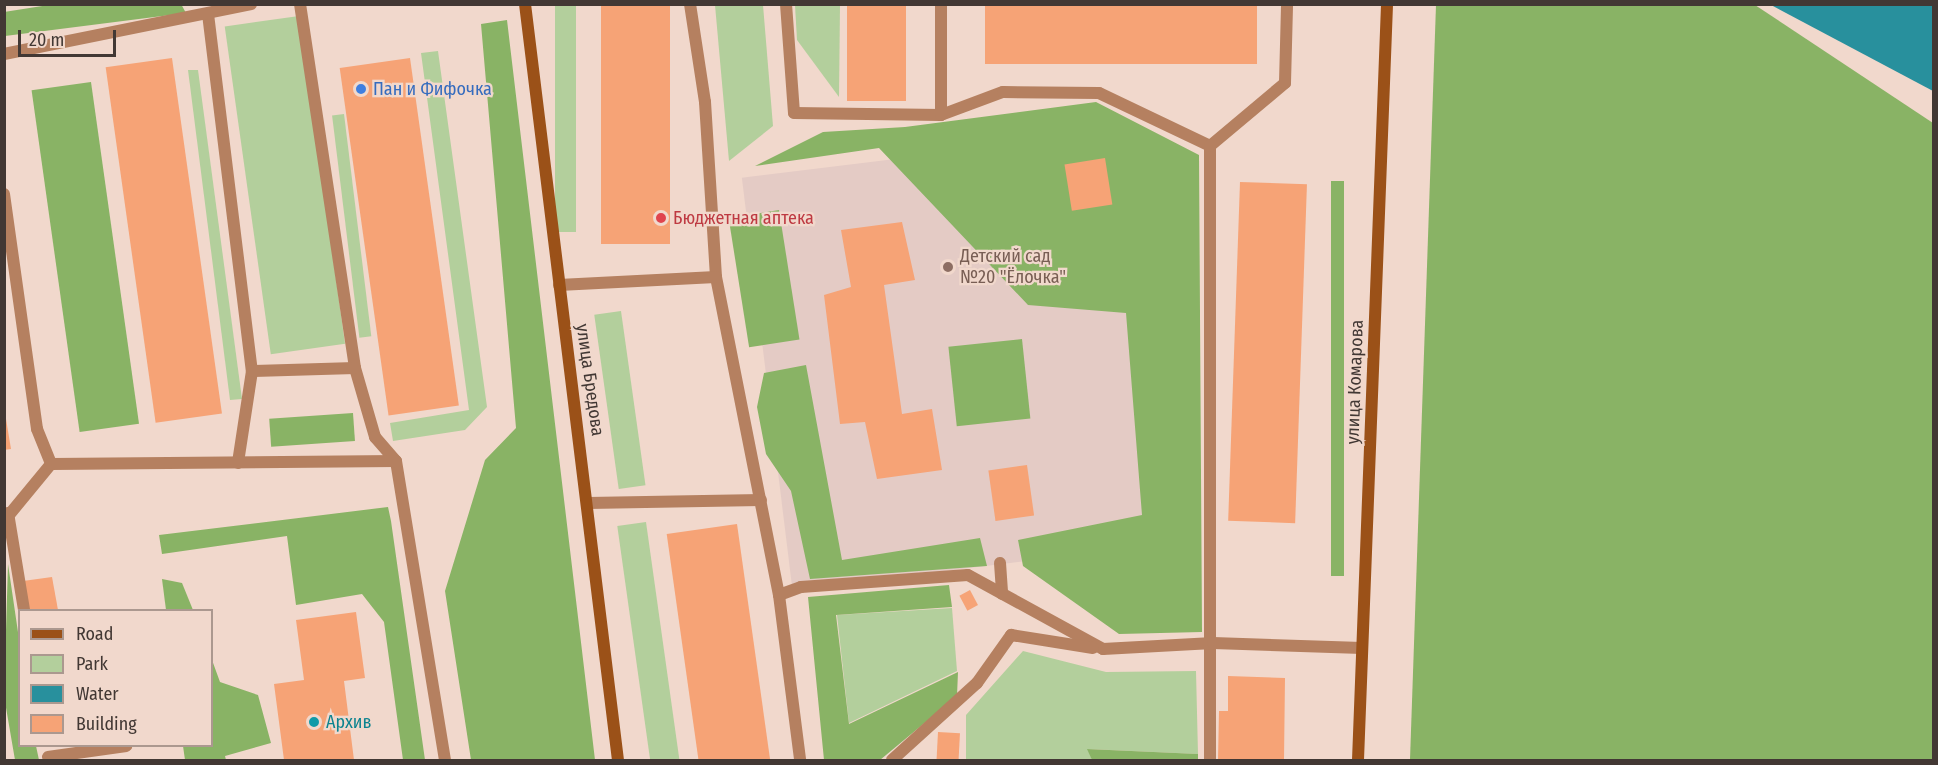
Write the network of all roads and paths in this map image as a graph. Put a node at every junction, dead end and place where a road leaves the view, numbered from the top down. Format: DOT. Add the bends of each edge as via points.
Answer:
graph roads {
  1 [pos="251,4"];
  2 [pos="300,4"];
  3 [pos="525,4"];
  4 [pos="690,4"];
  5 [pos="786,4"];
  6 [pos="941,4"];
  7 [pos="1287,4"];
  8 [pos="1387,4"];
  9 [pos="208,14"];
  10 [pos="4,54"];
  11 [pos="941,115"];
  12 [pos="1210,146"];
  13 [pos="4,194"];
  14 [pos="716,277"];
  15 [pos="560,285"];
  16 [pos="355,368"];
  17 [pos="252,371"];
  18 [pos="396,461"];
  19 [pos="238,463"];
  20 [pos="51,464"];
  21 [pos="761,500"];
  22 [pos="588,503"];
  23 [pos="6,516"];
  24 [pos="1000,563"];
  25 [pos="1002,594"];
  26 [pos="779,595"];
  27 [pos="24,609"];
  28 [pos="1213,643"];
  29 [pos="1362,648"];
  30 [pos="1103,649"];
  31 [pos="116,747"];
  32 [pos="48,754"];
  33 [pos="445,760"];
  34 [pos="618,760"];
  35 [pos="800,760"];
  36 [pos="892,760"];
  37 [pos="1209,760"];
  38 [pos="1358,760"];
  1 -- 9 [label="lane"];
  2 -- 16 [label="lane"];
  3 -- 15 [label="main road, улица Бредова"];
  4 -- 14 [label="lane" via="705,102"];
  5 -- 11 [label="lane" via="794,113"];
  6 -- 11 [label="lane"];
  7 -- 12 [label="lane" via="1285,83"];
  8 -- 29 [label="main road, улица Комарова"];
  9 -- 10 [label="lane"];
  9 -- 17 [label="lane"];
  11 -- 12 [label="lane" via="1003,92 1099,93"];
  12 -- 28 [label="lane"];
  13 -- 20 [label="lane" via="38,429"];
  14 -- 15 [label="lane"];
  14 -- 21 [label="lane"];
  15 -- 22 [label="main road, улица Бредова"];
  16 -- 17 [label="lane"];
  16 -- 18 [label="lane" via="375,437"];
  17 -- 19 [label="lane"];
  18 -- 19 [label="lane"];
  18 -- 33 [label="lane"];
  19 -- 20 [label="lane"];
  20 -- 23 [label="lane"];
  21 -- 22 [label="lane"];
  21 -- 26 [label="lane"];
  22 -- 34 [label="main road, улица Бредова"];
  23 -- 27 [label="lane"];
  24 -- 25 [label="lane"];
  25 -- 26 [label="lane" via="968,575 801,587"];
  25 -- 30 [label="lane"];
  26 -- 35 [label="lane"];
  28 -- 29 [label="lane"];
  28 -- 30 [label="lane"];
  28 -- 37 [label="lane"];
  29 -- 38 [label="main road, улица Комарова"];
  30 -- 36 [label="lane" via="1011,635 977,683"];
  31 -- 32 [label="lane"];
}
